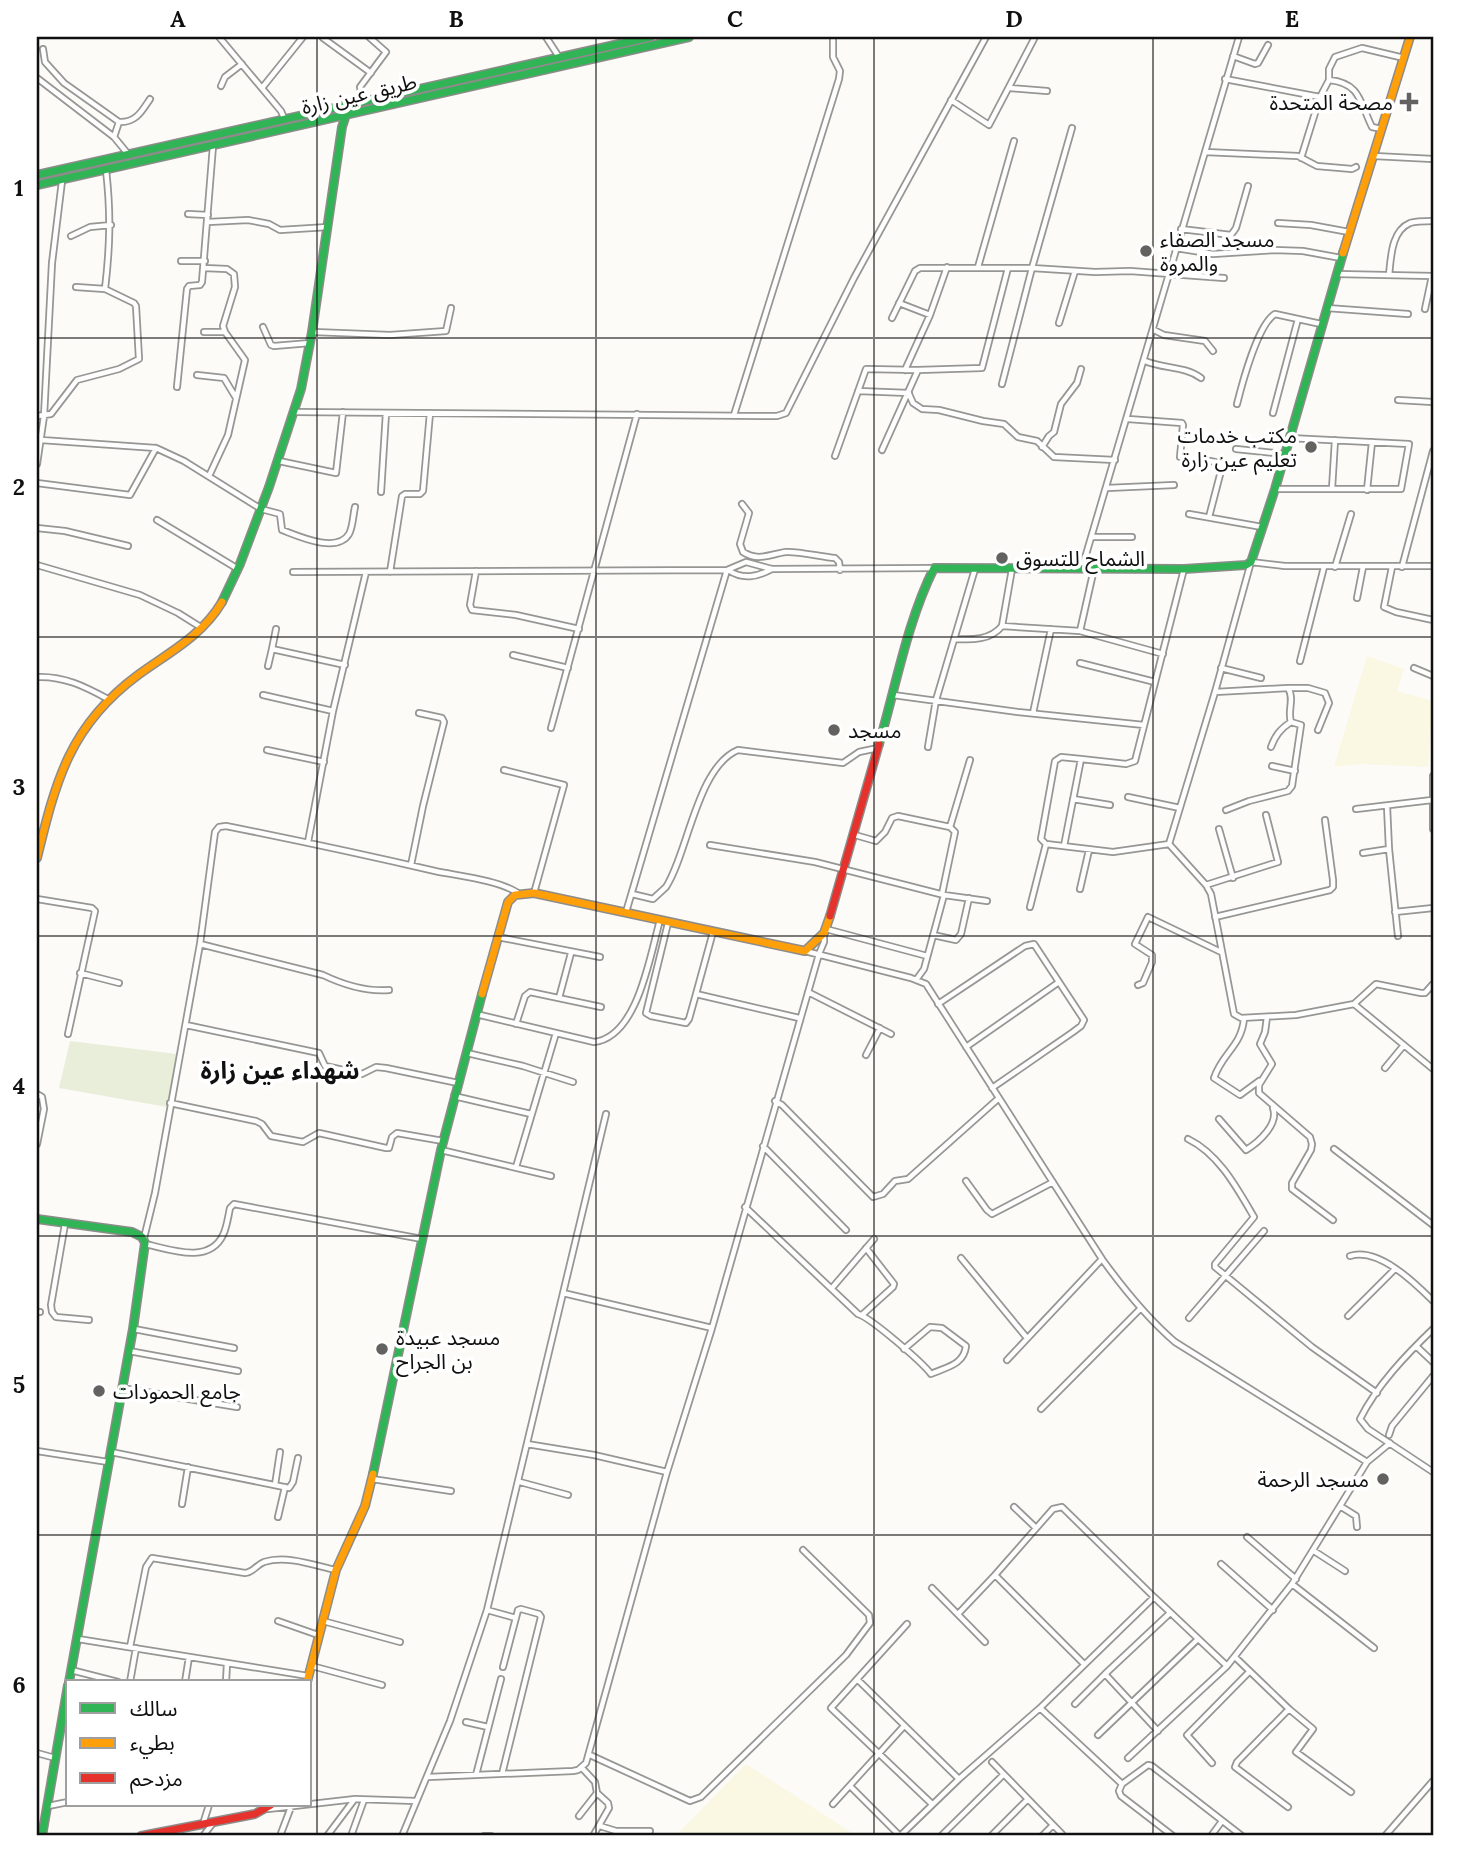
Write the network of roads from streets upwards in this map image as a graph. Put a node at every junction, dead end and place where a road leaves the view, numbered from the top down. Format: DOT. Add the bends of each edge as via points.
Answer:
graph roads {
  1 [pos="219,37"];
  2 [pos="303,37"];
  3 [pos="369,37"];
  4 [pos="546,37"];
  5 [pos="650,37"];
  6 [pos="689,37"];
  7 [pos="833,37"];
  8 [pos="986,37"];
  9 [pos="1035,37"];
  10 [pos="1240,37"];
  11 [pos="1410,37"];
  12 [pos="323,38"];
  13 [pos="1268,45"];
  14 [pos="43,49"];
  15 [pos="1233,56"];
  16 [pos="559,58"];
  17 [pos="1405,58"];
  18 [pos="242,64"];
  19 [pos="371,73"];
  20 [pos="37,78"];
  21 [pos="1225,79"];
  22 [pos="1329,80"];
  23 [pos="221,86"];
  24 [pos="262,88"];
  25 [pos="1010,88"];
  26 [pos="1047,91"];
  27 [pos="1320,97"];
  28 [pos="150,99"];
  29 [pos="951,100"];
  30 [pos="364,101"];
  31 [pos="346,115"];
  32 [pos="332,118"];
  33 [pos="284,119"];
  34 [pos="120,122"];
  35 [pos="1072,128"];
  36 [pos="1382,129"];
  37 [pos="342,131"];
  38 [pos="114,137"];
  39 [pos="1014,141"];
  40 [pos="213,145"];
  41 [pos="1205,152"];
  42 [pos="129,155"];
  43 [pos="1373,155"];
  44 [pos="1301,158"];
  45 [pos="1433,159"];
  46 [pos="1356,167"];
  47 [pos="106,170"];
  48 [pos="37,175"];
  49 [pos="62,180"];
  50 [pos="37,185"];
  51 [pos="1248,186"];
  52 [pos="188,214"];
  53 [pos="208,215"];
  54 [pos="1433,221"];
  55 [pos="208,222"];
  56 [pos="1278,223"];
  57 [pos="111,225"];
  58 [pos="329,227"];
  59 [pos="1181,229"];
  60 [pos="1349,232"];
  61 [pos="71,236"];
  62 [pos="1176,248"];
  63 [pos="1341,258"];
  64 [pos="181,261"];
  65 [pos="205,261"];
  66 [pos="947,267"];
  67 [pos="978,267"];
  68 [pos="204,268"];
  69 [pos="1007,268"];
  70 [pos="1032,268"];
  71 [pos="1075,271"];
  72 [pos="1337,274"];
  73 [pos="1169,275"];
  74 [pos="1389,275"];
  75 [pos="1432,276"];
  76 [pos="1224,278"];
  77 [pos="76,287"];
  78 [pos="105,289"];
  79 [pos="900,303"];
  80 [pos="452,308"];
  81 [pos="1327,308"];
  82 [pos="1425,309"];
  83 [pos="1409,313"];
  84 [pos="930,315"];
  85 [pos="892,318"];
  86 [pos="1298,318"];
  87 [pos="1059,323"];
  88 [pos="1321,324"];
  89 [pos="263,327"];
  90 [pos="1154,330"];
  91 [pos="204,332"];
  92 [pos="225,332"];
  93 [pos="314,332"];
  94 [pos="311,343"];
  95 [pos="1213,351"];
  96 [pos="1145,361"];
  97 [pos="1081,369"];
  98 [pos="905,370"];
  99 [pos="918,370"];
  100 [pos="197,375"];
  101 [pos="1201,378"];
  102 [pos="1002,384"];
  103 [pos="177,387"];
  104 [pos="858,391"];
  105 [pos="909,393"];
  106 [pos="236,398"];
  107 [pos="1398,400"];
  108 [pos="1433,402"];
  109 [pos="1237,404"];
  110 [pos="295,412"];
  111 [pos="343,412"];
  112 [pos="386,413"];
  113 [pos="430,413"];
  114 [pos="1273,413"];
  115 [pos="637,414"];
  116 [pos="734,415"];
  117 [pos="37,416"];
  118 [pos="44,416"];
  119 [pos="1128,419"];
  120 [pos="1289,438"];
  121 [pos="41,440"];
  122 [pos="1335,440"];
  123 [pos="1372,442"];
  124 [pos="1042,447"];
  125 [pos="156,448"];
  126 [pos="1236,449"];
  127 [pos="882,450"];
  128 [pos="1433,451"];
  129 [pos="1285,454"];
  130 [pos="835,456"];
  131 [pos="1180,457"];
  132 [pos="1200,459"];
  133 [pos="1115,460"];
  134 [pos="279,461"];
  135 [pos="37,464"];
  136 [pos="209,476"];
  137 [pos="37,483"];
  138 [pos="1174,485"];
  139 [pos="1107,488"];
  140 [pos="1275,489"];
  141 [pos="1332,489"];
  142 [pos="1367,490"];
  143 [pos="381,492"];
  144 [pos="742,504"];
  145 [pos="355,507"];
  146 [pos="261,509"];
  147 [pos="1189,514"];
  148 [pos="1351,514"];
  149 [pos="1209,517"];
  150 [pos="157,520"];
  151 [pos="1263,527"];
  152 [pos="37,528"];
  153 [pos="1092,537"];
  154 [pos="1132,537"];
  155 [pos="128,546"];
  156 [pos="1251,562"];
  157 [pos="37,565"];
  158 [pos="1433,566"];
  159 [pos="1324,567"];
  160 [pos="1335,567"];
  161 [pos="1363,567"];
  162 [pos="1392,567"];
  163 [pos="934,568"];
  164 [pos="1402,568"];
  165 [pos="238,569"];
  166 [pos="772,569"];
  167 [pos="975,569"];
  168 [pos="1012,569"];
  169 [pos="1082,569"];
  170 [pos="1094,569"];
  171 [pos="1184,569"];
  172 [pos="476,570"];
  173 [pos="595,570"];
  174 [pos="727,570"];
  175 [pos="840,570"];
  176 [pos="293,572"];
  177 [pos="366,572"];
  178 [pos="390,572"];
  179 [pos="1357,598"];
  180 [pos="1433,620"];
  181 [pos="1002,626"];
  182 [pos="203,628"];
  183 [pos="276,629"];
  184 [pos="579,629"];
  185 [pos="1051,629"];
  186 [pos="1080,631"];
  187 [pos="955,639"];
  188 [pos="272,649"];
  189 [pos="1163,654"];
  190 [pos="513,655"];
  191 [pos="1300,661"];
  192 [pos="1080,663"];
  193 [pos="345,665"];
  194 [pos="268,666"];
  195 [pos="568,668"];
  196 [pos="1221,668"];
  197 [pos="1414,668"];
  198 [pos="1433,676"];
  199 [pos="37,677"];
  200 [pos="1261,678"];
  201 [pos="1156,682"];
  202 [pos="1288,688"];
  203 [pos="1215,692"];
  204 [pos="263,695"];
  205 [pos="893,695"];
  206 [pos="107,699"];
  207 [pos="936,701"];
  208 [pos="333,710"];
  209 [pos="419,713"];
  210 [pos="1033,713"];
  211 [pos="1291,722"];
  212 [pos="1144,725"];
  213 [pos="551,727"];
  214 [pos="1318,730"];
  215 [pos="928,747"];
  216 [pos="1271,747"];
  217 [pos="878,748"];
  218 [pos="267,750"];
  219 [pos="1082,759"];
  220 [pos="970,760"];
  221 [pos="324,762"];
  222 [pos="1272,766"];
  223 [pos="505,770"];
  224 [pos="1295,771"];
  225 [pos="1433,776"];
  226 [pos="1128,797"];
  227 [pos="1073,799"];
  228 [pos="1432,800"];
  229 [pos="1110,805"];
  230 [pos="1387,806"];
  231 [pos="1180,808"];
  232 [pos="1356,809"];
  233 [pos="1226,810"];
  234 [pos="1265,815"];
  235 [pos="1325,820"];
  236 [pos="950,827"];
  237 [pos="1433,828"];
  238 [pos="1219,829"];
  239 [pos="855,835"];
  240 [pos="308,842"];
  241 [pos="1046,844"];
  242 [pos="1169,844"];
  243 [pos="710,845"];
  244 [pos="1064,846"];
  245 [pos="1389,849"];
  246 [pos="1089,850"];
  247 [pos="1363,853"];
  248 [pos="37,858"];
  249 [pos="411,865"];
  250 [pos="845,870"];
  251 [pos="1233,878"];
  252 [pos="1206,885"];
  253 [pos="1080,889"];
  254 [pos="534,893"];
  255 [pos="519,894"];
  256 [pos="632,894"];
  257 [pos="943,895"];
  258 [pos="37,898"];
  259 [pos="969,898"];
  260 [pos="987,901"];
  261 [pos="1030,907"];
  262 [pos="1433,908"];
  263 [pos="626,912"];
  264 [pos="1395,912"];
  265 [pos="1215,917"];
  266 [pos="660,920"];
  267 [pos="668,923"];
  268 [pos="825,931"];
  269 [pos="713,932"];
  270 [pos="933,935"];
  271 [pos="1398,936"];
  272 [pos="497,937"];
  273 [pos="200,944"];
  274 [pos="805,951"];
  275 [pos="1221,952"];
  276 [pos="571,953"];
  277 [pos="819,954"];
  278 [pos="927,956"];
  279 [pos="600,957"];
  280 [pos="80,972"];
  281 [pos="916,979"];
  282 [pos="1059,982"];
  283 [pos="119,983"];
  284 [pos="1433,984"];
  285 [pos="1138,985"];
  286 [pos="389,990"];
  287 [pos="807,992"];
  288 [pos="696,993"];
  289 [pos="559,998"];
  290 [pos="939,1004"];
  291 [pos="1354,1004"];
  292 [pos="601,1007"];
  293 [pos="476,1014"];
  294 [pos="1267,1017"];
  295 [pos="799,1018"];
  296 [pos="1244,1018"];
  297 [pos="516,1024"];
  298 [pos="186,1025"];
  299 [pos="880,1028"];
  300 [pos="555,1033"];
  301 [pos="68,1034"];
  302 [pos="891,1034"];
  303 [pos="1404,1045"];
  304 [pos="966,1047"];
  305 [pos="467,1053"];
  306 [pos="866,1055"];
  307 [pos="1385,1068"];
  308 [pos="1433,1069"];
  309 [pos="544,1072"];
  310 [pos="1263,1079"];
  311 [pos="573,1082"];
  312 [pos="459,1084"];
  313 [pos="992,1088"];
  314 [pos="37,1094"];
  315 [pos="454,1096"];
  316 [pos="999,1098"];
  317 [pos="775,1101"];
  318 [pos="170,1102"];
  319 [pos="1272,1107"];
  320 [pos="531,1114"];
  321 [pos="606,1114"];
  322 [pos="1219,1119"];
  323 [pos="1188,1139"];
  324 [pos="37,1144"];
  325 [pos="442,1146"];
  326 [pos="762,1146"];
  327 [pos="1334,1149"];
  328 [pos="516,1167"];
  329 [pos="551,1176"];
  330 [pos="966,1181"];
  331 [pos="1053,1182"];
  332 [pos="745,1207"];
  333 [pos="37,1219"];
  334 [pos="1334,1220"];
  335 [pos="65,1223"];
  336 [pos="1433,1225"];
  337 [pos="846,1230"];
  338 [pos="1264,1231"];
  339 [pos="423,1239"];
  340 [pos="874,1239"];
  341 [pos="144,1242"];
  342 [pos="866,1248"];
  343 [pos="1350,1256"];
  344 [pos="961,1258"];
  345 [pos="1102,1259"];
  346 [pos="1395,1269"];
  347 [pos="1225,1277"];
  348 [pos="832,1287"];
  349 [pos="562,1293"];
  350 [pos="1433,1301"];
  351 [pos="1141,1308"];
  352 [pos="862,1315"];
  353 [pos="1348,1316"];
  354 [pos="1189,1318"];
  355 [pos="89,1320"];
  356 [pos="712,1328"];
  357 [pos="133,1329"];
  358 [pos="1433,1329"];
  359 [pos="1027,1338"];
  360 [pos="1416,1346"];
  361 [pos="234,1348"];
  362 [pos="904,1349"];
  363 [pos="129,1351"];
  364 [pos="1007,1360"];
  365 [pos="1433,1362"];
  366 [pos="238,1371"];
  367 [pos="1433,1376"];
  368 [pos="122,1388"];
  369 [pos="1377,1393"];
  370 [pos="237,1407"];
  371 [pos="1041,1409"];
  372 [pos="1390,1434"];
  373 [pos="1390,1443"];
  374 [pos="527,1444"];
  375 [pos="37,1451"];
  376 [pos="111,1452"];
  377 [pos="280,1452"];
  378 [pos="298,1458"];
  379 [pos="109,1462"];
  380 [pos="1367,1462"];
  381 [pos="188,1467"];
  382 [pos="667,1472"];
  383 [pos="1433,1472"];
  384 [pos="372,1478"];
  385 [pos="520,1482"];
  386 [pos="275,1485"];
  387 [pos="285,1487"];
  388 [pos="451,1491"];
  389 [pos="568,1495"];
  390 [pos="181,1504"];
  391 [pos="1340,1506"];
  392 [pos="1014,1507"];
  393 [pos="278,1517"];
  394 [pos="1357,1527"];
  395 [pos="1036,1528"];
  396 [pos="1247,1536"];
  397 [pos="803,1550"];
  398 [pos="1314,1551"];
  399 [pos="1221,1564"];
  400 [pos="336,1570"];
  401 [pos="1345,1571"];
  402 [pos="995,1575"];
  403 [pos="1294,1582"];
  404 [pos="932,1588"];
  405 [pos="1154,1597"];
  406 [pos="487,1610"];
  407 [pos="1273,1610"];
  408 [pos="1170,1613"];
  409 [pos="958,1614"];
  410 [pos="516,1618"];
  411 [pos="278,1620"];
  412 [pos="321,1621"];
  413 [pos="907,1624"];
  414 [pos="318,1635"];
  415 [pos="77,1639"];
  416 [pos="1198,1639"];
  417 [pos="400,1642"];
  418 [pos="985,1642"];
  419 [pos="133,1648"];
  420 [pos="1374,1648"];
  421 [pos="189,1657"];
  422 [pos="1235,1657"];
  423 [pos="227,1663"];
  424 [pos="1084,1664"];
  425 [pos="311,1665"];
  426 [pos="1227,1666"];
  427 [pos="503,1667"];
  428 [pos="71,1670"];
  429 [pos="1250,1671"];
  430 [pos="1105,1674"];
  431 [pos="307,1679"];
  432 [pos="501,1679"];
  433 [pos="857,1679"];
  434 [pos="70,1680"];
  435 [pos="110,1680"];
  436 [pos="130,1680"];
  437 [pos="185,1680"];
  438 [pos="226,1680"];
  439 [pos="382,1685"];
  440 [pos="66,1700"];
  441 [pos="1131,1702"];
  442 [pos="1075,1704"];
  443 [pos="1040,1708"];
  444 [pos="1289,1709"];
  445 [pos="466,1723"];
  446 [pos="904,1726"];
  447 [pos="488,1727"];
  448 [pos="1158,1731"];
  449 [pos="1098,1735"];
  450 [pos="37,1753"];
  451 [pos="590,1755"];
  452 [pos="879,1755"];
  453 [pos="55,1758"];
  454 [pos="1128,1758"];
  455 [pos="992,1762"];
  456 [pos="1212,1763"];
  457 [pos="582,1768"];
  458 [pos="502,1774"];
  459 [pos="476,1775"];
  460 [pos="1003,1775"];
  461 [pos="428,1777"];
  462 [pos="959,1779"];
  463 [pos="1433,1781"];
  464 [pos="1122,1784"];
  465 [pos="850,1786"];
  466 [pos="597,1793"];
  467 [pos="1351,1793"];
  468 [pos="355,1799"];
  469 [pos="364,1800"];
  470 [pos="1027,1800"];
  471 [pos="417,1801"];
  472 [pos="66,1802"];
  473 [pos="832,1804"];
  474 [pos="932,1804"];
  475 [pos="312,1805"];
  476 [pos="47,1806"];
  477 [pos="209,1806"];
  478 [pos="305,1806"];
  479 [pos="269,1807"];
  480 [pos="1287,1807"];
  481 [pos="291,1808"];
  482 [pos="579,1816"];
  483 [pos="1222,1821"];
  484 [pos="213,1823"];
  485 [pos="203,1825"];
  486 [pos="1053,1825"];
  487 [pos="600,1826"];
  488 [pos="650,1831"];
  489 [pos="1062,1834"];
  490 [pos="42,1836"];
  491 [pos="141,1836"];
  492 [pos="203,1836"];
  493 [pos="280,1836"];
  494 [pos="327,1836"];
  495 [pos="351,1836"];
  496 [pos="402,1836"];
  497 [pos="484,1836"];
  498 [pos="491,1836"];
  499 [pos="593,1836"];
  500 [pos="900,1836"];
  501 [pos="941,1836"];
  502 [pos="991,1836"];
  503 [pos="1042,1836"];
  504 [pos="1173,1836"];
  505 [pos="1211,1836"];
  506 [pos="1242,1836"];
  507 [pos="1385,1836"];
  1 -- 18 [label="street"];
  2 -- 24 [label="street"];
  3 -- 19 [label="street" via="386,51"];
  4 -- 16 [label="street"];
  5 -- 16 [label="street, طريق عين زارة"];
  6 -- 31 [label="street, طريق عين زارة"];
  7 -- 116 [label="street" via="839,79"];
  8 -- 29 [label="street"];
  9 -- 25 [label="street"];
  10 -- 15 [label="street"];
  11 -- 17 [label="street"];
  12 -- 19 [label="street"];
  13 -- 15 [label="street" via="1255,64"];
  14 -- 34 [label="street" via="45,62 64,83"];
  15 -- 21 [label="street"];
  16 -- 30 [label="street, طريق عين زارة"];
  17 -- 22 [label="street" via="1362,48 1335,57"];
  17 -- 36 [label="street"];
  18 -- 23 [label="street"];
  18 -- 24 [label="street"];
  19 -- 30 [label="street" via="360,87"];
  20 -- 38 [label="street"];
  21 -- 27 [label="street"];
  21 -- 41 [label="street"];
  22 -- 27 [label="street"];
  22 -- 36 [label="street" via="1355,90 1373,127"];
  24 -- 33 [label="street"];
  25 -- 26 [label="street"];
  25 -- 29 [label="street" via="989,125"];
  27 -- 44 [label="street"];
  28 -- 34 [label="street" via="137,118"];
  29 -- 116 [label="street" via="788,411 777,416"];
  30 -- 33 [label="street, طريق عين زارة"];
  31 -- 32 [label="street, طريق عين زارة"];
  31 -- 37 [label="street"];
  32 -- 37 [label="street"];
  32 -- 40 [label="street, طريق عين زارة"];
  33 -- 42 [label="street, طريق عين زارة"];
  34 -- 38 [label="street"];
  35 -- 70 [label="street"];
  36 -- 43 [label="street"];
  37 -- 58 [label="street"];
  38 -- 42 [label="street"];
  39 -- 67 [label="street"];
  40 -- 47 [label="street, طريق عين زارة"];
  40 -- 53 [label="street"];
  41 -- 44 [label="street"];
  41 -- 59 [label="street"];
  42 -- 48 [label="street, طريق عين زارة"];
  43 -- 45 [label="street"];
  43 -- 60 [label="street"];
  44 -- 46 [label="street" via="1317,166"];
  47 -- 49 [label="street, طريق عين زارة"];
  47 -- 57 [label="street"];
  49 -- 50 [label="street, طريق عين زارة"];
  49 -- 118 [label="street" via="52,263"];
  51 -- 59 [label="street" via="1233,234"];
  52 -- 53 [label="street"];
  53 -- 55 [label="street"];
  54 -- 74 [label="street" via="1403,228 1392,247"];
  55 -- 58 [label="street" via="248,220 280,230"];
  55 -- 65 [label="street"];
  56 -- 60 [label="street"];
  57 -- 61 [label="street" via="90,227"];
  57 -- 78 [label="street"];
  58 -- 93 [label="street"];
  59 -- 62 [label="street"];
  60 -- 63 [label="street"];
  62 -- 63 [label="street" via="1213,254 1303,251"];
  62 -- 73 [label="street"];
  63 -- 72 [label="street"];
  64 -- 65 [label="street"];
  65 -- 68 [label="street"];
  66 -- 67 [label="street"];
  66 -- 79 [label="street" via="917,269"];
  66 -- 84 [label="street"];
  67 -- 69 [label="street"];
  68 -- 92 [label="street" via="227,269 234,274"];
  68 -- 103 [label="street" via="202,284 187,289"];
  69 -- 70 [label="street"];
  69 -- 99 [label="street" via="982,368"];
  70 -- 71 [label="street"];
  70 -- 102 [label="street"];
  71 -- 73 [label="street"];
  71 -- 87 [label="street"];
  72 -- 74 [label="street"];
  72 -- 81 [label="street"];
  73 -- 76 [label="street"];
  73 -- 90 [label="street"];
  74 -- 75 [label="street"];
  75 -- 82 [label="street"];
  77 -- 78 [label="street"];
  78 -- 118 [label="street" via="136,306 139,359 78,380"];
  79 -- 84 [label="street"];
  79 -- 85 [label="street"];
  80 -- 93 [label="street" via="446,331 390,335"];
  81 -- 83 [label="street"];
  81 -- 88 [label="street"];
  84 -- 98 [label="street"];
  86 -- 88 [label="street"];
  86 -- 109 [label="street" via="1275,314 1267,320 1245,371"];
  86 -- 114 [label="street"];
  88 -- 120 [label="street"];
  89 -- 94 [label="street" via="274,346"];
  90 -- 95 [label="street" via="1205,341"];
  90 -- 96 [label="street"];
  91 -- 92 [label="street"];
  92 -- 106 [label="street" via="245,360"];
  93 -- 94 [label="street"];
  94 -- 110 [label="street"];
  96 -- 101 [label="street" via="1185,369"];
  96 -- 119 [label="street"];
  97 -- 124 [label="street" via="1061,404 1054,432"];
  98 -- 99 [label="street"];
  98 -- 104 [label="street" via="866,369"];
  99 -- 105 [label="street"];
  100 -- 106 [label="street" via="223,378"];
  104 -- 105 [label="street"];
  104 -- 130 [label="street"];
  105 -- 124 [label="street" via="918,408 1004,424 1018,437 1037,440"];
  105 -- 127 [label="street"];
  106 -- 136 [label="street" via="228,435"];
  107 -- 108 [label="street"];
  110 -- 111 [label="street"];
  110 -- 134 [label="street"];
  111 -- 112 [label="street"];
  111 -- 134 [label="street" via="336,473"];
  112 -- 113 [label="street"];
  112 -- 143 [label="street"];
  113 -- 115 [label="street"];
  113 -- 178 [label="street" via="423,491 402,496"];
  115 -- 116 [label="street"];
  115 -- 173 [label="street"];
  117 -- 118 [label="street"];
  118 -- 121 [label="street"];
  119 -- 131 [label="street" via="1182,423"];
  119 -- 133 [label="street"];
  120 -- 122 [label="street"];
  120 -- 129 [label="street"];
  121 -- 125 [label="street"];
  121 -- 135 [label="street"];
  122 -- 123 [label="street"];
  122 -- 141 [label="street"];
  123 -- 142 [label="street"];
  123 -- 142 [label="street" via="1409,444 1401,489"];
  124 -- 133 [label="street" via="1054,457"];
  125 -- 136 [label="street"];
  125 -- 137 [label="street" via="130,495"];
  126 -- 129 [label="street"];
  128 -- 164 [label="street"];
  129 -- 140 [label="street"];
  132 -- 149 [label="street" via="1222,467"];
  133 -- 139 [label="street"];
  134 -- 146 [label="street"];
  136 -- 146 [label="street"];
  138 -- 139 [label="street"];
  139 -- 153 [label="street"];
  140 -- 141 [label="street"];
  140 -- 151 [label="street"];
  141 -- 142 [label="street"];
  144 -- 175 [label="street" via="749,513 740,544 743,552 759,558 784,552 838,559"];
  145 -- 146 [label="street" via="349,534 339,542 315,542 282,530 281,514"];
  146 -- 165 [label="street"];
  147 -- 149 [label="street"];
  148 -- 160 [label="street"];
  149 -- 151 [label="street"];
  150 -- 165 [label="street"];
  151 -- 156 [label="street"];
  152 -- 155 [label="street"];
  153 -- 154 [label="street"];
  153 -- 169 [label="street"];
  156 -- 159 [label="street"];
  156 -- 171 [label="street"];
  156 -- 196 [label="street"];
  157 -- 182 [label="street" via="140,595"];
  158 -- 164 [label="street"];
  159 -- 160 [label="street"];
  159 -- 191 [label="street"];
  160 -- 161 [label="street"];
  161 -- 162 [label="street"];
  161 -- 179 [label="street"];
  162 -- 164 [label="street"];
  162 -- 180 [label="street" via="1384,607"];
  163 -- 167 [label="street"];
  163 -- 175 [label="street"];
  163 -- 205 [label="street" via="923,590"];
  165 -- 182 [label="street"];
  166 -- 174 [label="street" via="746,562"];
  166 -- 174 [label="street" via="752,577"];
  166 -- 175 [label="street"];
  167 -- 168 [label="street"];
  167 -- 187 [label="street"];
  168 -- 169 [label="street"];
  168 -- 181 [label="street"];
  169 -- 170 [label="street"];
  170 -- 171 [label="street"];
  170 -- 186 [label="street"];
  171 -- 189 [label="street"];
  172 -- 173 [label="street"];
  172 -- 178 [label="street"];
  172 -- 184 [label="street" via="472,610"];
  173 -- 174 [label="street"];
  173 -- 184 [label="street"];
  174 -- 256 [label="street"];
  176 -- 177 [label="street"];
  177 -- 178 [label="street"];
  177 -- 193 [label="street"];
  181 -- 185 [label="street"];
  181 -- 187 [label="street" via="993,635"];
  182 -- 206 [label="street"];
  183 -- 188 [label="street"];
  184 -- 195 [label="street"];
  185 -- 186 [label="street"];
  185 -- 210 [label="street"];
  186 -- 189 [label="street"];
  187 -- 207 [label="street"];
  188 -- 193 [label="street"];
  188 -- 194 [label="street"];
  189 -- 201 [label="street"];
  190 -- 195 [label="street"];
  192 -- 201 [label="street"];
  193 -- 208 [label="street"];
  195 -- 213 [label="street"];
  196 -- 200 [label="street"];
  196 -- 203 [label="street"];
  197 -- 198 [label="street"];
  199 -- 206 [label="street" via="72,681"];
  201 -- 212 [label="street"];
  202 -- 203 [label="street"];
  202 -- 211 [label="street"];
  202 -- 214 [label="street" via="1325,693 1329,703"];
  203 -- 231 [label="street"];
  204 -- 208 [label="street"];
  205 -- 207 [label="street"];
  205 -- 217 [label="street"];
  206 -- 248 [label="street" via="65,758"];
  207 -- 210 [label="street"];
  207 -- 215 [label="street"];
  208 -- 221 [label="street"];
  209 -- 249 [label="street" via="444,722"];
  210 -- 212 [label="street"];
  211 -- 216 [label="street" via="1276,735"];
  211 -- 224 [label="street" via="1301,726"];
  212 -- 219 [label="street" via="1134,763"];
  217 -- 239 [label="street"];
  217 -- 256 [label="street" via="859,752 843,763 734,752 705,789 666,887 653,899"];
  218 -- 221 [label="street"];
  219 -- 227 [label="street"];
  219 -- 241 [label="street" via="1061,757 1055,761 1041,839"];
  220 -- 236 [label="street"];
  221 -- 240 [label="street"];
  222 -- 224 [label="street"];
  223 -- 254 [label="street" via="564,785"];
  224 -- 233 [label="street" via="1288,791"];
  225 -- 228 [label="street"];
  226 -- 231 [label="street"];
  227 -- 229 [label="street"];
  227 -- 244 [label="street"];
  228 -- 230 [label="street"];
  228 -- 237 [label="street"];
  230 -- 232 [label="street"];
  230 -- 245 [label="street"];
  231 -- 242 [label="street"];
  234 -- 251 [label="street" via="1278,862"];
  235 -- 265 [label="street" via="1334,880 1330,890"];
  236 -- 239 [label="street" via="898,816 876,841"];
  236 -- 257 [label="street" via="955,832"];
  238 -- 251 [label="street"];
  239 -- 250 [label="street"];
  240 -- 249 [label="street"];
  240 -- 273 [label="street" via="219,827"];
  241 -- 244 [label="street"];
  241 -- 261 [label="street"];
  242 -- 246 [label="street" via="1113,852"];
  242 -- 252 [label="street"];
  243 -- 250 [label="street"];
  244 -- 246 [label="street"];
  245 -- 247 [label="street"];
  245 -- 264 [label="street"];
  246 -- 253 [label="street"];
  249 -- 255 [label="street"];
  250 -- 257 [label="street"];
  250 -- 268 [label="street"];
  251 -- 252 [label="street"];
  252 -- 265 [label="street"];
  254 -- 255 [label="street"];
  254 -- 263 [label="street"];
  255 -- 272 [label="street" via="508,902"];
  256 -- 263 [label="street"];
  257 -- 259 [label="street"];
  257 -- 270 [label="street"];
  258 -- 280 [label="street" via="95,911"];
  259 -- 260 [label="street"];
  259 -- 270 [label="street" via="956,940"];
  262 -- 264 [label="street"];
  263 -- 266 [label="street"];
  264 -- 271 [label="street"];
  265 -- 275 [label="street"];
  266 -- 267 [label="street"];
  266 -- 300 [label="street" via="634,1010 599,1041"];
  267 -- 269 [label="street"];
  267 -- 288 [label="street" via="646,1013 685,1023"];
  268 -- 274 [label="street"];
  268 -- 277 [label="street"];
  268 -- 278 [label="street"];
  269 -- 274 [label="street"];
  269 -- 288 [label="street"];
  270 -- 278 [label="street"];
  272 -- 276 [label="street"];
  272 -- 293 [label="street"];
  273 -- 286 [label="street" via="372,991"];
  273 -- 298 [label="street"];
  274 -- 277 [label="street"];
  275 -- 285 [label="street" via="1148,917 1135,944 1153,955 1153,962"];
  275 -- 296 [label="street" via="1232,1011"];
  276 -- 279 [label="street"];
  276 -- 289 [label="street"];
  277 -- 281 [label="street"];
  277 -- 287 [label="street"];
  278 -- 281 [label="street"];
  280 -- 283 [label="street"];
  280 -- 301 [label="street"];
  281 -- 290 [label="street" via="926,984"];
  282 -- 290 [label="street" via="1034,944"];
  282 -- 304 [label="street"];
  282 -- 313 [label="street" via="1084,1020 1081,1026"];
  284 -- 291 [label="street" via="1421,993 1376,984"];
  287 -- 295 [label="street"];
  287 -- 299 [label="street"];
  288 -- 295 [label="street"];
  289 -- 292 [label="street"];
  289 -- 297 [label="street" via="526,993"];
  290 -- 304 [label="street"];
  291 -- 294 [label="street"];
  291 -- 303 [label="street"];
  293 -- 297 [label="street"];
  293 -- 305 [label="street"];
  294 -- 296 [label="street"];
  294 -- 310 [label="street" via="1260,1044 1272,1064"];
  295 -- 317 [label="street"];
  296 -- 310 [label="street" via="1242,1034 1214,1078 1240,1096"];
  297 -- 300 [label="street"];
  298 -- 312 [label="street" via="319,1053 325,1066 362,1074 386,1068"];
  298 -- 318 [label="street"];
  299 -- 302 [label="street"];
  299 -- 306 [label="street"];
  300 -- 309 [label="street"];
  303 -- 307 [label="street"];
  303 -- 308 [label="street"];
  304 -- 313 [label="street"];
  305 -- 309 [label="street"];
  305 -- 312 [label="street"];
  309 -- 311 [label="street"];
  309 -- 320 [label="street"];
  310 -- 319 [label="street" via="1259,1093"];
  312 -- 315 [label="street"];
  313 -- 316 [label="street"];
  314 -- 324 [label="street" via="44,1104"];
  315 -- 320 [label="street"];
  315 -- 325 [label="street"];
  316 -- 317 [label="street" via="908,1179 895,1181 873,1197"];
  316 -- 331 [label="street"];
  317 -- 326 [label="street"];
  318 -- 325 [label="street" via="257,1121 271,1136 303,1142 319,1133 386,1148 397,1133"];
  318 -- 341 [label="street"];
  319 -- 322 [label="street" via="1275,1117 1270,1128 1246,1150"];
  319 -- 334 [label="street" via="1310,1137 1312,1144 1292,1189"];
  320 -- 328 [label="street"];
  321 -- 349 [label="street"];
  323 -- 347 [label="street" via="1219,1163 1254,1217 1215,1264"];
  325 -- 328 [label="street"];
  325 -- 339 [label="street"];
  326 -- 332 [label="street"];
  326 -- 337 [label="street"];
  327 -- 336 [label="street"];
  328 -- 329 [label="street"];
  330 -- 331 [label="street" via="992,1214"];
  331 -- 345 [label="street"];
  332 -- 348 [label="street"];
  332 -- 356 [label="street"];
  333 -- 335 [label="street"];
  335 -- 341 [label="street" via="132,1232"];
  335 -- 355 [label="street" via="52,1312 56,1317"];
  338 -- 347 [label="street"];
  339 -- 341 [label="street" via="234,1204 220,1241 205,1252"];
  339 -- 384 [label="street"];
  340 -- 342 [label="street"];
  341 -- 357 [label="street"];
  342 -- 348 [label="street"];
  342 -- 352 [label="street" via="894,1284"];
  343 -- 346 [label="street" via="1365,1254"];
  344 -- 359 [label="street"];
  345 -- 351 [label="street"];
  345 -- 359 [label="street"];
  346 -- 350 [label="street"];
  346 -- 353 [label="street"];
  347 -- 354 [label="street"];
  347 -- 369 [label="street"];
  348 -- 352 [label="street"];
  349 -- 356 [label="street"];
  349 -- 374 [label="street"];
  351 -- 371 [label="street"];
  351 -- 380 [label="street" via="1175,1342"];
  352 -- 362 [label="street"];
  356 -- 382 [label="street"];
  357 -- 361 [label="street"];
  357 -- 363 [label="street"];
  358 -- 360 [label="street"];
  359 -- 364 [label="street"];
  360 -- 365 [label="street"];
  360 -- 369 [label="street"];
  362 -- 362 [label="street" via="931,1374 955,1365 966,1346 942,1328 930,1327"];
  363 -- 366 [label="street"];
  363 -- 368 [label="street"];
  367 -- 372 [label="street"];
  368 -- 370 [label="street"];
  368 -- 376 [label="street"];
  369 -- 373 [label="street" via="1361,1422"];
  373 -- 380 [label="street"];
  373 -- 383 [label="street"];
  374 -- 382 [label="street"];
  374 -- 385 [label="street"];
  375 -- 379 [label="street"];
  376 -- 379 [label="street"];
  376 -- 381 [label="street"];
  377 -- 386 [label="street"];
  378 -- 387 [label="street" via="292,1486"];
  379 -- 415 [label="street"];
  380 -- 391 [label="street"];
  381 -- 386 [label="street"];
  381 -- 390 [label="street"];
  382 -- 451 [label="street"];
  384 -- 388 [label="street"];
  384 -- 400 [label="street" via="362,1517"];
  385 -- 389 [label="street"];
  385 -- 406 [label="street"];
  386 -- 387 [label="street"];
  387 -- 393 [label="street"];
  391 -- 394 [label="street" via="1356,1516"];
  391 -- 398 [label="street"];
  392 -- 395 [label="street"];
  395 -- 402 [label="street"];
  395 -- 405 [label="street" via="1053,1509 1062,1507"];
  396 -- 403 [label="street"];
  397 -- 451 [label="street" via="869,1615 870,1623 846,1655 701,1797 690,1801"];
  398 -- 401 [label="street"];
  398 -- 403 [label="street"];
  399 -- 407 [label="street"];
  400 -- 412 [label="street"];
  400 -- 419 [label="street" via="289,1560 266,1561 246,1573 152,1558 146,1567"];
  402 -- 409 [label="street"];
  402 -- 424 [label="street"];
  403 -- 407 [label="street"];
  403 -- 420 [label="street"];
  404 -- 409 [label="street"];
  405 -- 408 [label="street"];
  405 -- 424 [label="street"];
  406 -- 410 [label="street"];
  406 -- 461 [label="street"];
  407 -- 422 [label="street"];
  408 -- 416 [label="street"];
  408 -- 430 [label="street"];
  409 -- 418 [label="street"];
  410 -- 427 [label="street"];
  410 -- 458 [label="street" via="521,1609 541,1617"];
  411 -- 414 [label="street"];
  412 -- 414 [label="street"];
  412 -- 417 [label="street"];
  413 -- 433 [label="street"];
  414 -- 425 [label="street"];
  415 -- 419 [label="street"];
  415 -- 428 [label="street"];
  416 -- 426 [label="street"];
  416 -- 441 [label="street"];
  419 -- 421 [label="street"];
  419 -- 436 [label="street"];
  421 -- 423 [label="street"];
  421 -- 437 [label="street"];
  422 -- 426 [label="street"];
  422 -- 429 [label="street"];
  423 -- 431 [label="street"];
  423 -- 438 [label="street"];
  424 -- 443 [label="street"];
  425 -- 431 [label="street"];
  425 -- 439 [label="street"];
  426 -- 448 [label="street"];
  428 -- 434 [label="street"];
  428 -- 435 [label="street"];
  429 -- 444 [label="street"];
  429 -- 456 [label="street" via="1187,1735"];
  430 -- 441 [label="street"];
  430 -- 442 [label="street"];
  432 -- 447 [label="street"];
  433 -- 446 [label="street"];
  433 -- 452 [label="street" via="832,1710"];
  440 -- 453 [label="street"];
  441 -- 448 [label="street"];
  441 -- 449 [label="street"];
  443 -- 462 [label="street"];
  443 -- 464 [label="street"];
  444 -- 467 [label="street" via="1313,1729 1296,1752"];
  444 -- 480 [label="street" via="1235,1764"];
  445 -- 447 [label="street"];
  446 -- 452 [label="street"];
  446 -- 462 [label="street"];
  447 -- 459 [label="street"];
  448 -- 454 [label="street"];
  450 -- 453 [label="street"];
  451 -- 457 [label="street"];
  452 -- 465 [label="street"];
  452 -- 474 [label="street"];
  453 -- 476 [label="street"];
  455 -- 460 [label="street"];
  457 -- 458 [label="street"];
  457 -- 466 [label="street"];
  458 -- 459 [label="street"];
  459 -- 461 [label="street"];
  460 -- 470 [label="street"];
  460 -- 501 [label="street"];
  461 -- 471 [label="street"];
  462 -- 474 [label="street"];
  463 -- 507 [label="street"];
  464 -- 483 [label="street" via="1152,1766"];
  464 -- 504 [label="street" via="1121,1796"];
  465 -- 473 [label="street"];
  465 -- 500 [label="street"];
  466 -- 482 [label="street"];
  466 -- 487 [label="street" via="609,1808"];
  468 -- 469 [label="street"];
  468 -- 475 [label="street"];
  468 -- 494 [label="street"];
  469 -- 471 [label="street"];
  469 -- 495 [label="street"];
  470 -- 486 [label="street"];
  470 -- 502 [label="street"];
  471 -- 496 [label="street"];
  472 -- 476 [label="street"];
  474 -- 500 [label="street"];
  476 -- 490 [label="street"];
  477 -- 485 [label="street"];
  478 -- 481 [label="street"];
  479 -- 481 [label="street"];
  479 -- 484 [label="street"];
  481 -- 493 [label="street"];
  483 -- 505 [label="street"];
  483 -- 506 [label="street"];
  484 -- 485 [label="street"];
  484 -- 492 [label="street"];
  485 -- 491 [label="street"];
  486 -- 489 [label="street"];
  486 -- 503 [label="street"];
  487 -- 488 [label="street"];
  487 -- 499 [label="street"];
  497 -- 498 [label="street"];
}
